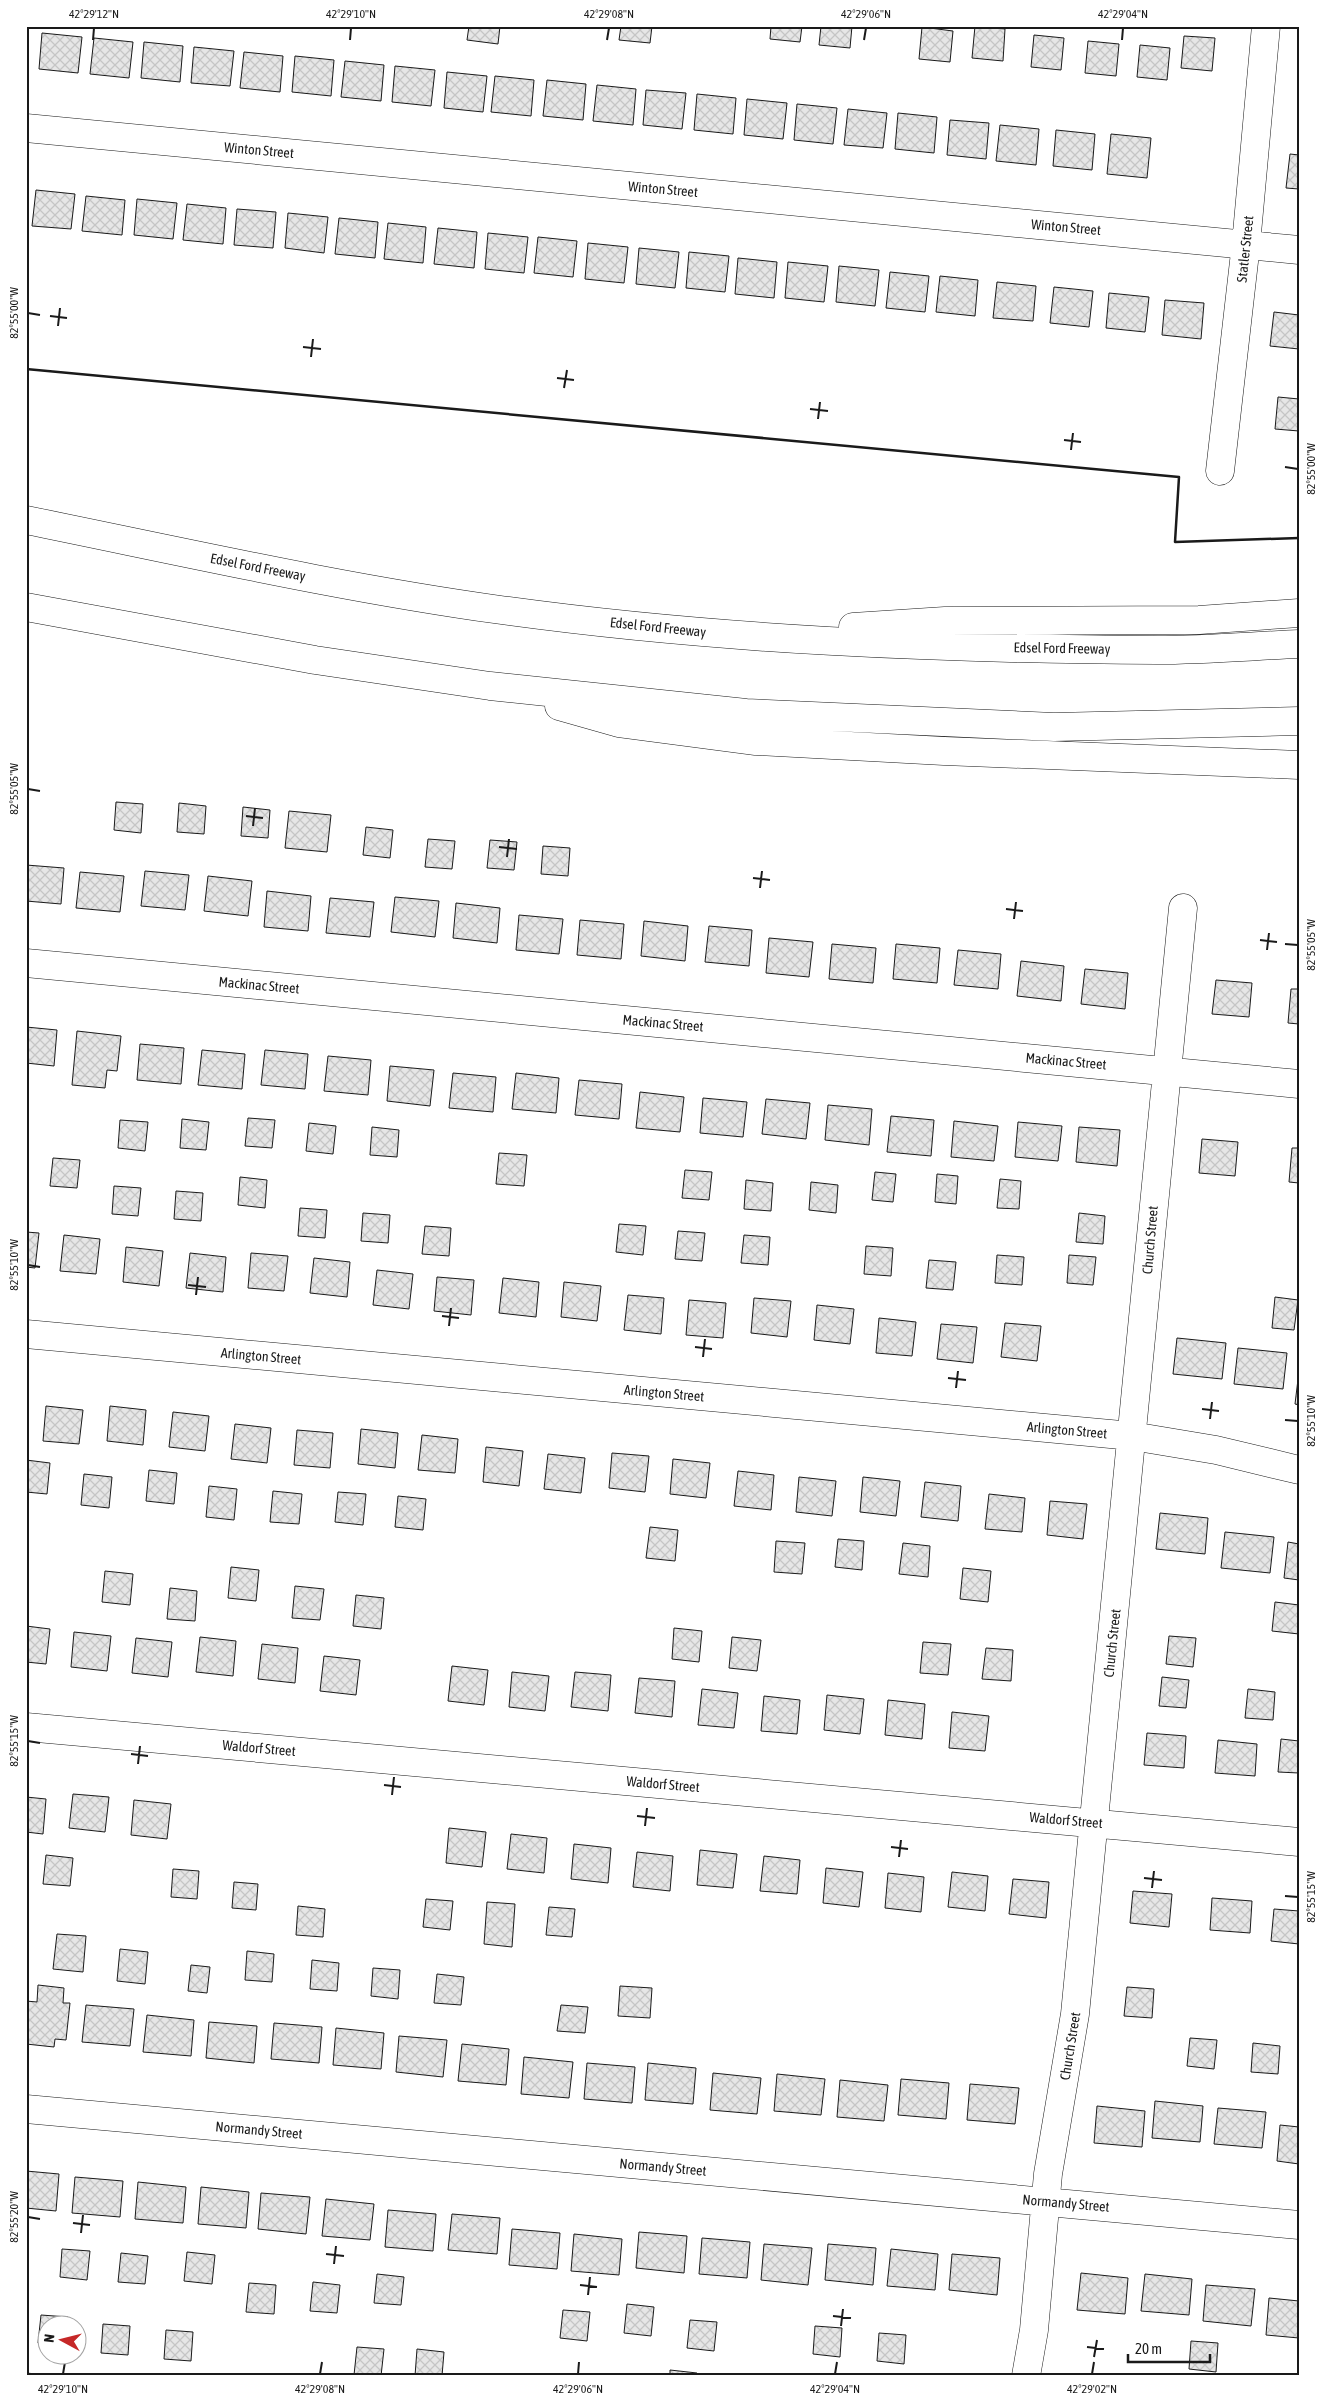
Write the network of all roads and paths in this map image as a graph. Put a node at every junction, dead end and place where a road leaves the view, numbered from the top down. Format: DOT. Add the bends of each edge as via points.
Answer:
graph roads {
  1 [pos="1266,26"];
  2 [pos="26,128"];
  3 [pos="1246,244"];
  4 [pos="1299,250"];
  5 [pos="1220,471"];
  6 [pos="26,520"];
  7 [pos="26,607"];
  8 [pos="1299,614"];
  9 [pos="734,635"];
  10 [pos="1299,644"];
  11 [pos="490,686"];
  12 [pos="1299,721"];
  13 [pos="1299,765"];
  14 [pos="1183,908"];
  15 [pos="26,963"];
  16 [pos="1166,1071"];
  17 [pos="1299,1084"];
  18 [pos="26,1334"];
  19 [pos="1132,1436"];
  20 [pos="1299,1470"];
  21 [pos="26,1727"];
  22 [pos="1094,1822"];
  23 [pos="1299,1842"];
  24 [pos="26,2109"];
  25 [pos="1045,2201"];
  26 [pos="1299,2225"];
  27 [pos="1026,2376"];
  1 -- 3 [label="main road, Statler Street"];
  2 -- 3 [label="main road, Winton Street"];
  3 -- 4 [label="main road, Winton Street"];
  3 -- 5 [label="main road, Statler Street"];
  6 -- 9 [label="main road, Edsel Ford Freeway" via="370,590 504,610"];
  7 -- 11 [label="main road" via="315,660"];
  8 -- 9 [label="main road" via="1199,620 945,621"];
  9 -- 10 [label="main road, Edsel Ford Freeway" via="913,645 1160,650"];
  11 -- 12 [label="main road" via="746,713 1054,727"];
  11 -- 13 [label="main road" via="619,723 756,740"];
  14 -- 16 [label="main road, Church Street"];
  15 -- 16 [label="main road, Mackinac Street"];
  16 -- 17 [label="main road, Mackinac Street"];
  16 -- 19 [label="main road, Church Street"];
  18 -- 19 [label="main road, Arlington Street"];
  19 -- 20 [label="main road, Arlington Street" via="1216,1450"];
  19 -- 22 [label="main road, Church Street"];
  21 -- 22 [label="main road, Waldorf Street"];
  22 -- 23 [label="main road, Waldorf Street"];
  22 -- 25 [label="main road, Church Street" via="1075,2014"];
  24 -- 25 [label="main road, Normandy Street"];
  25 -- 26 [label="main road, Normandy Street"];
  25 -- 27 [label="main road, Church Street" via="1034,2330"];
}
